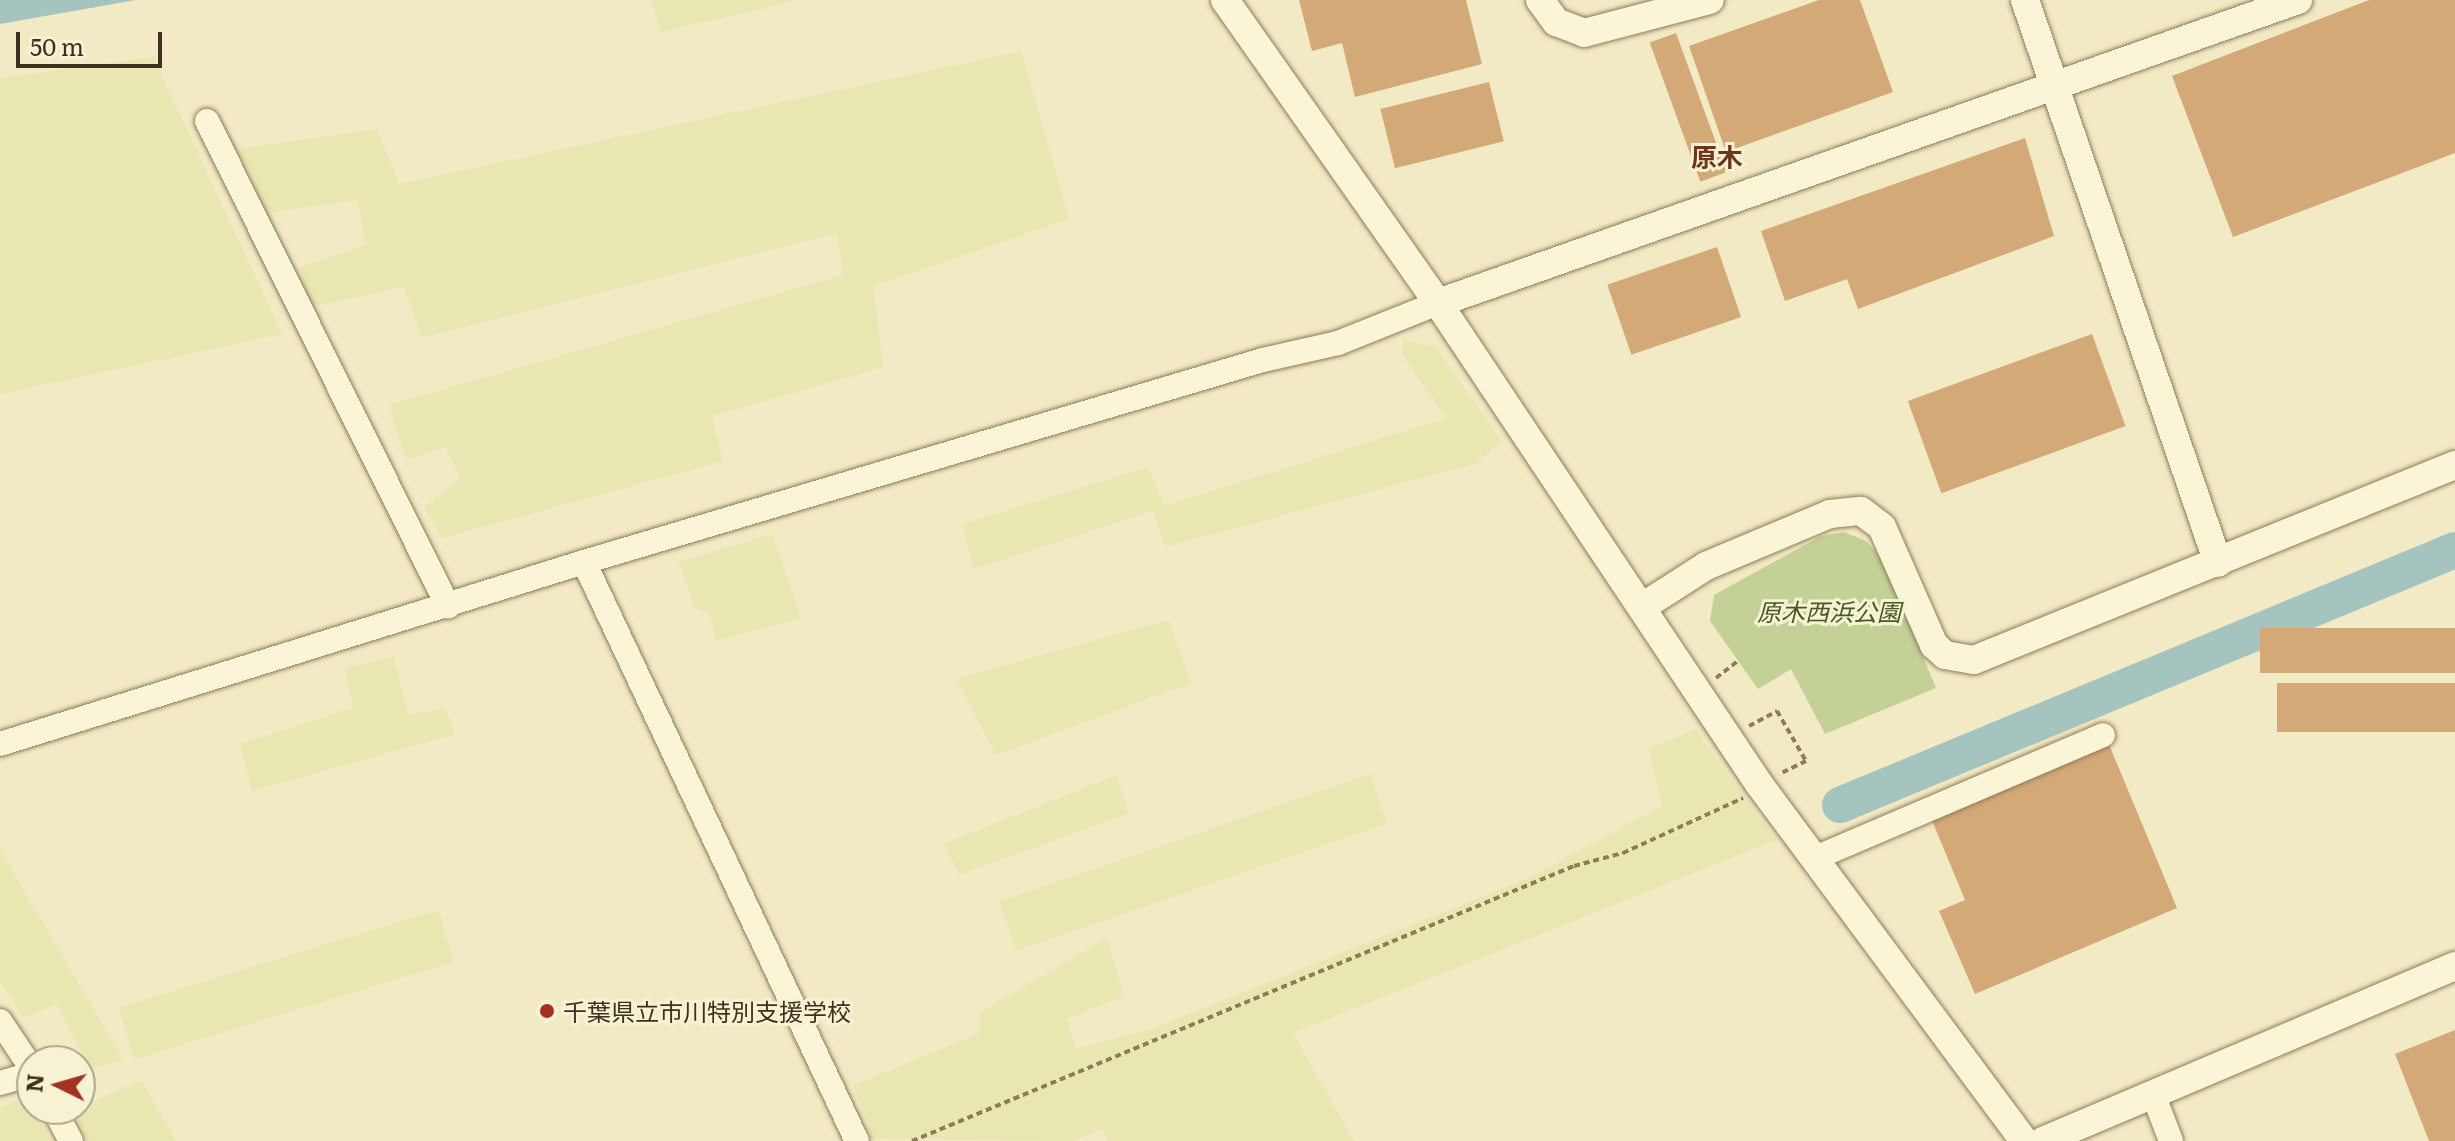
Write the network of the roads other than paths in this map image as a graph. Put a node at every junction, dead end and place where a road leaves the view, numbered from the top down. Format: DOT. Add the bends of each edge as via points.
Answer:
graph roads {
  1 [pos="1225,0"];
  2 [pos="1540,0"];
  3 [pos="1710,0"];
  4 [pos="2025,0"];
  5 [pos="2298,0"];
  6 [pos="2054,85"];
  7 [pos="207,121"];
  8 [pos="1438,303"];
  9 [pos="2455,465"];
  10 [pos="584,562"];
  11 [pos="2218,563"];
  12 [pos="448,606"];
  13 [pos="1642,607"];
  14 [pos="2103,735"];
  15 [pos="0,744"];
  16 [pos="1815,858"];
  17 [pos="2455,966"];
  18 [pos="0,1021"];
  19 [pos="16,1046"];
  20 [pos="2153,1094"];
  21 [pos="857,1141"];
  22 [pos="2024,1141"];
  23 [pos="2043,1141"];
  24 [pos="2171,1141"];
  1 -- 8 [label="street"];
  2 -- 3 [label="street" via="1556,22 1584,33"];
  4 -- 6 [label="street"];
  5 -- 6 [label="street"];
  6 -- 8 [label="street"];
  6 -- 11 [label="street"];
  7 -- 12 [label="street"];
  8 -- 10 [label="street" via="1338,343 1263,360"];
  8 -- 13 [label="street"];
  9 -- 11 [label="street"];
  10 -- 12 [label="street"];
  10 -- 21 [label="street"];
  11 -- 13 [label="street" via="1986,657 1959,659 1945,655 1926,632 1882,527 1861,511 1845,510 1695,571"];
  12 -- 15 [label="street"];
  13 -- 16 [label="street"];
  14 -- 16 [label="street"];
  16 -- 22 [label="street"];
  17 -- 20 [label="street"];
  18 -- 19 [label="street"];
  20 -- 23 [label="street"];
  20 -- 24 [label="street"];
}
